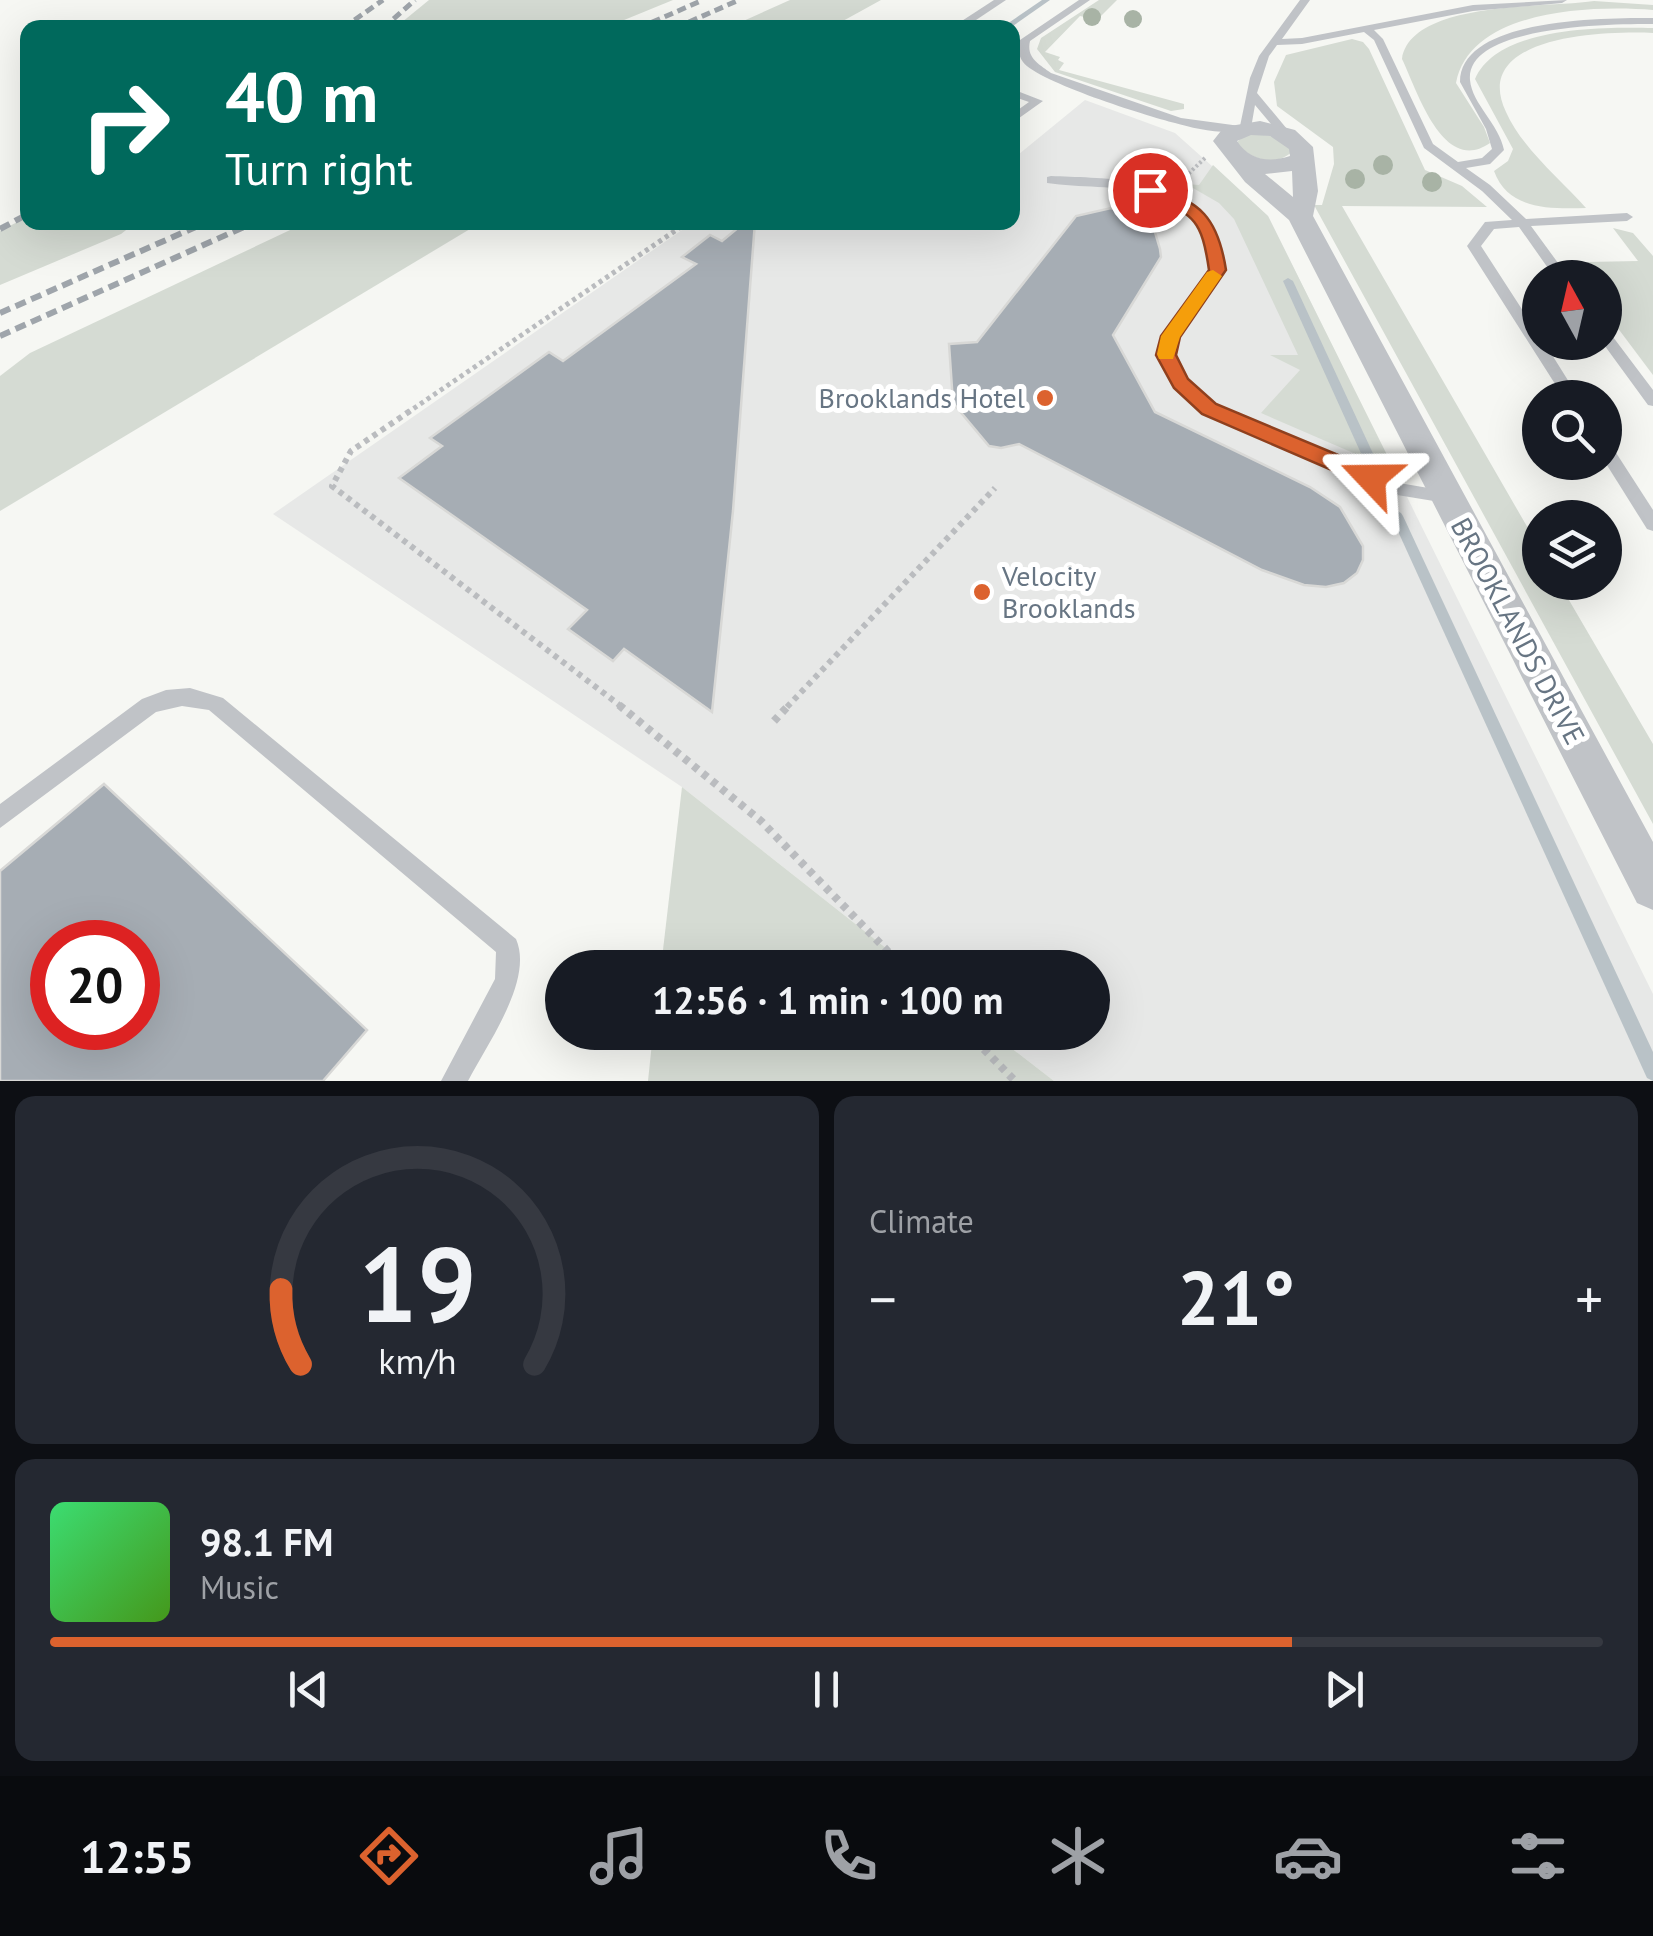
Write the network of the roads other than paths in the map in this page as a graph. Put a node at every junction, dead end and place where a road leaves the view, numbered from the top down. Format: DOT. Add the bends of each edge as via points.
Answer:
graph roads {
  1 [pos="1002,0"];
  2 [pos="1086,0"];
  3 [pos="1305,0"];
  4 [pos="1562,0"];
  5 [pos="969,20"];
  6 [pos="1653,21"];
  7 [pos="1367,28"];
  8 [pos="1276,42"];
  9 [pos="1020,94"];
  10 [pos="1253,95"];
  11 [pos="1020,114"];
  12 [pos="1179,121"];
  13 [pos="1286,134"];
  14 [pos="1238,141"];
  15 [pos="1299,161"];
  16 [pos="1455,166"];
  17 [pos="1051,180"];
  18 [pos="1300,216"];
  19 [pos="1627,217"];
  20 [pos="1520,220"];
  21 [pos="1549,260"];
  22 [pos="1622,359"];
  23 [pos="1560,380"];
  24 [pos="1653,402"];
  25 [pos="1622,476"];
  26 [pos="1446,496"];
  27 [pos="1653,524"];
  28 [pos="0,818"];
  29 [pos="1653,886"];
  30 [pos="454,1081"];
  1 -- 5 [label="lane"];
  2 -- 12 [label="lane" via="1025,40 1022,64"];
  3 -- 8 [label="lane"];
  4 -- 7 [label="lane"];
  6 -- 16 [label="lane" via="1519,32 1477,54 1464,73 1466,89 1490,120 1498,150 1486,161"];
  7 -- 8 [label="lane"];
  7 -- 16 [label="lane" via="1428,146"];
  8 -- 10 [label="lane"];
  9 -- 11 [label="lane" via="1038,100"];
  10 -- 13 [label="lane"];
  10 -- 14 [label="lane"];
  12 -- 14 [label="lane"];
  12 -- 14 [label="lane"];
  13 -- 14 [label="street"];
  13 -- 15 [label="street, BROOKLANDS DRIVE" via="1301,147"];
  14 -- 15 [label="street" via="1281,167"];
  14 -- 18 [label="street, BROOKLANDS DRIVE" via="1266,189"];
  15 -- 18 [label="street, BROOKLANDS DRIVE" via="1307,204"];
  16 -- 20 [label="lane"];
  17 -- 26 [label="lane" via="1127,183 1195,210 1212,236 1218,270 1170,336 1166,355 1209,409 1397,488"];
  18 -- 26 [label="street, BROOKLANDS DRIVE"];
  19 -- 20 [label="lane"];
  20 -- 21 [label="lane"];
  20 -- 23 [label="lane" via="1490,225 1474,246"];
  22 -- 24 [label="lane"];
  25 -- 27 [label="lane"];
  26 -- 29 [label="street, BROOKLANDS DRIVE"];
  28 -- 30 [label="lane" via="149,705 196,694 216,704 508,947 507,981"];
}
